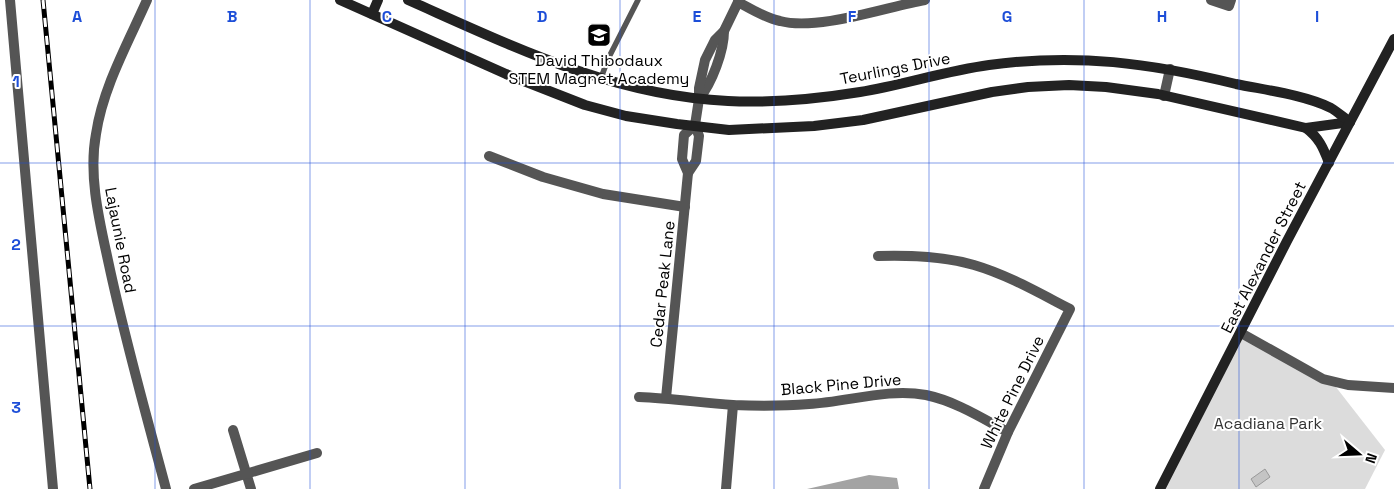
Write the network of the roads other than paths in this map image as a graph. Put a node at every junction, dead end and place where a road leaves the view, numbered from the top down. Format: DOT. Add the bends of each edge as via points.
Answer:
graph roads {
  1 [pos="10,0"];
  2 [pos="147,0"];
  3 [pos="340,0"];
  4 [pos="378,0"];
  5 [pos="408,0"];
  6 [pos="638,0"];
  7 [pos="925,0"];
  8 [pos="1211,0"];
  9 [pos="1231,0"];
  10 [pos="738,1"];
  11 [pos="372,14"];
  12 [pos="1394,39"];
  13 [pos="1170,69"];
  14 [pos="601,78"];
  15 [pos="1164,96"];
  16 [pos="699,100"];
  17 [pos="1350,122"];
  18 [pos="695,125"];
  19 [pos="1306,128"];
  20 [pos="489,156"];
  21 [pos="1329,163"];
  22 [pos="685,207"];
  23 [pos="878,256"];
  24 [pos="1241,333"];
  25 [pos="1394,388"];
  26 [pos="639,397"];
  27 [pos="666,398"];
  28 [pos="732,405"];
  29 [pos="233,430"];
  30 [pos="1008,432"];
  31 [pos="317,453"];
  32 [pos="246,474"];
  33 [pos="53,489"];
  34 [pos="166,489"];
  35 [pos="194,489"];
  36 [pos="251,489"];
  37 [pos="726,489"];
  38 [pos="984,489"];
  39 [pos="1160,489"];
  1 -- 33 [label="street"];
  2 -- 34 [label="street, Lajaunie Road" via="106,93 95,136 94,159 96,197 116,296"];
  3 -- 11 [label="street"];
  4 -- 11 [label="street"];
  5 -- 14 [label="street, Teurlings Drive" via="556,64"];
  6 -- 14 [label="lane"];
  7 -- 10 [label="street" via="829,20 792,23 767,17"];
  8 -- 9 [label="street" via="1229,6"];
  10 -- 16 [label="street, Cedar Peak Lane" via="705,60"];
  11 -- 18 [label="street" via="506,74 585,105 626,116"];
  12 -- 17 [label="street, East Alexander Street"];
  13 -- 15 [label="street"];
  13 -- 16 [label="street, Teurlings Drive" via="1107,60 1029,60 811,98"];
  13 -- 17 [label="street, Teurlings Drive" via="1308,100 1333,109"];
  14 -- 16 [label="street, Teurlings Drive" via="632,88"];
  15 -- 18 [label="street" via="1087,86 1028,87 863,120 814,126 729,130"];
  15 -- 19 [label="street"];
  16 -- 18 [label="street, Cedar Peak Lane"];
  17 -- 19 [label="street"];
  17 -- 21 [label="street, East Alexander Street"];
  18 -- 22 [label="street, Cedar Peak Lane" via="698,136 696,161 688,173"];
  19 -- 21 [label="street" via="1317,136"];
  20 -- 22 [label="street" via="543,177 603,194"];
  21 -- 24 [label="street, East Alexander Street"];
  22 -- 27 [label="street, Cedar Peak Lane"];
  23 -- 30 [label="street, White Pine Drive" via="905,255 975,265 1070,308"];
  24 -- 25 [label="street" via="1323,379 1348,385"];
  24 -- 39 [label="street, East Alexander Street"];
  26 -- 27 [label="street, Black Pine Drive"];
  27 -- 28 [label="street, Black Pine Drive"];
  28 -- 30 [label="street, Black Pine Drive" via="810,404 888,394 916,394 942,399"];
  28 -- 37 [label="street"];
  29 -- 32 [label="street"];
  30 -- 38 [label="street, White Pine Drive"];
  31 -- 32 [label="street"];
  32 -- 35 [label="street"];
  32 -- 36 [label="street"];
}
